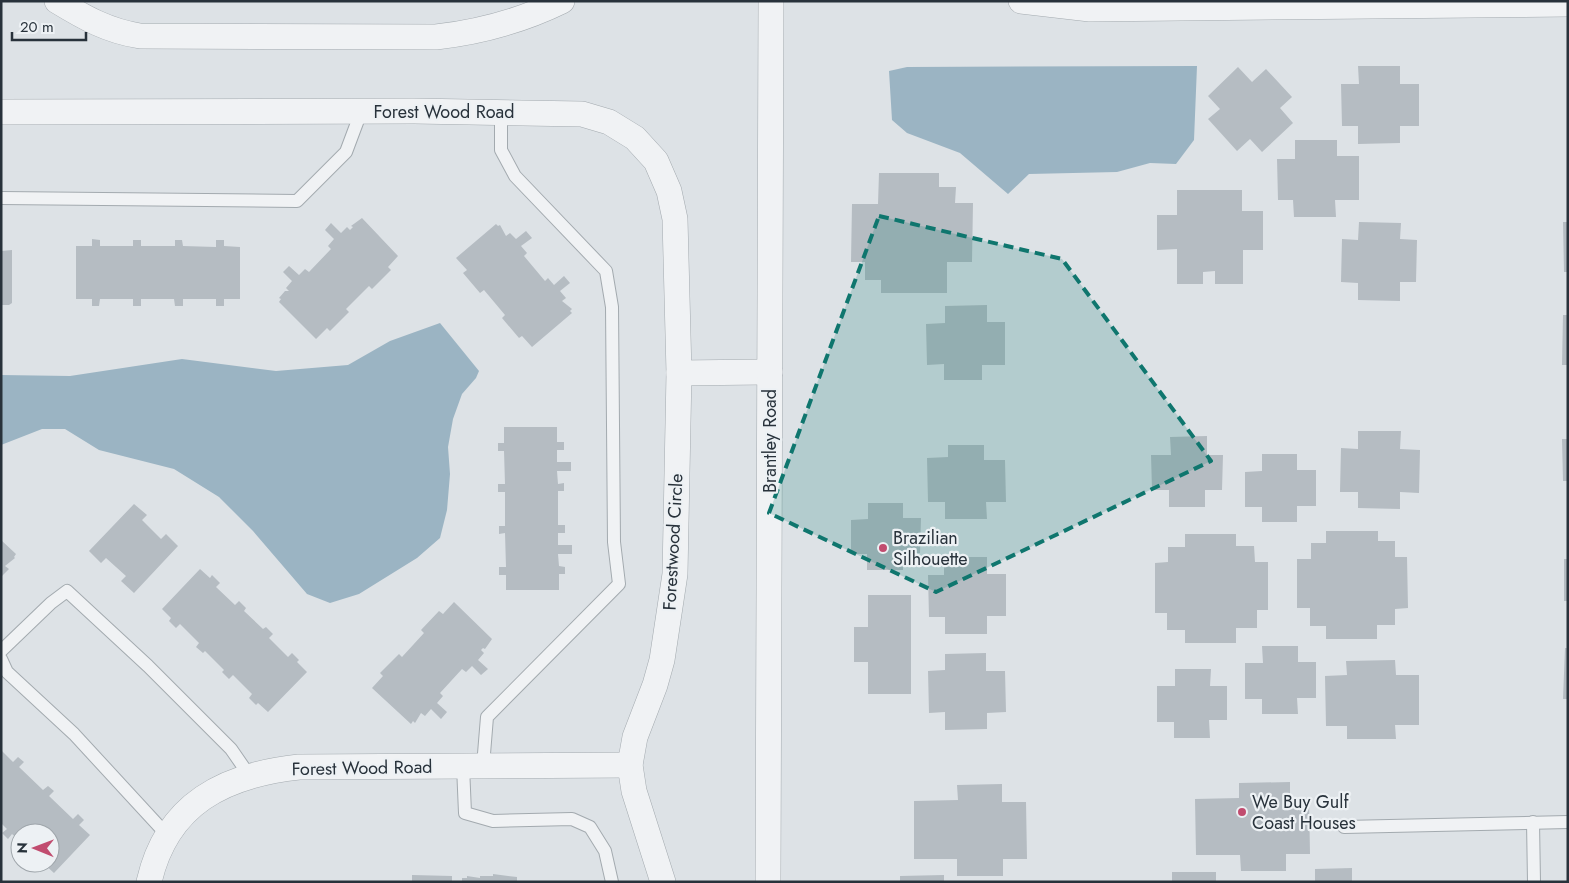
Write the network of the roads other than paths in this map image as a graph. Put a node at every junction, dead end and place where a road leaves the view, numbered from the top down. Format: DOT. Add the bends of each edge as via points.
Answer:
graph roads {
  1 [pos="57,1"];
  2 [pos="562,1"];
  3 [pos="770,1"];
  4 [pos="1021,1"];
  5 [pos="1457,3"];
  6 [pos="1568,4"];
  7 [pos="1,112"];
  8 [pos="361,112"];
  9 [pos="501,112"];
  10 [pos="1,198"];
  11 [pos="770,372"];
  12 [pos="679,373"];
  13 [pos="1,651"];
  14 [pos="1,659"];
  15 [pos="630,765"];
  16 [pos="473,766"];
  17 [pos="249,775"];
  18 [pos="1533,822"];
  19 [pos="1568,822"];
  20 [pos="1344,827"];
  21 [pos="168,836"];
  22 [pos="149,882"];
  23 [pos="612,882"];
  24 [pos="663,882"];
  25 [pos="768,882"];
  26 [pos="1534,882"];
  1 -- 2 [label="street" via="94,23 116,32 140,36 436,37 476,32 532,16"];
  3 -- 11 [label="street, Brantley Road"];
  4 -- 5 [label="street" via="1090,8"];
  5 -- 6 [label="street"];
  7 -- 8 [label="street, Forest Wood Road"];
  8 -- 9 [label="street, Forest Wood Road"];
  8 -- 10 [label="lane" via="346,152 297,201"];
  9 -- 12 [label="street, Forest Wood Road" via="591,116 609,122 635,138 656,161 669,190 676,219"];
  9 -- 16 [label="lane" via="501,150 515,176 606,271 612,307 614,542 619,584 487,717"];
  11 -- 12 [label="street"];
  11 -- 25 [label="street, Brantley Road"];
  12 -- 15 [label="street, Forestwood Circle" via="675,574 671,608 662,660 635,737"];
  13 -- 17 [label="lane" via="67,591 231,749"];
  14 -- 21 [label="lane" via="7,672 74,734"];
  15 -- 16 [label="street, Forest Wood Road"];
  15 -- 24 [label="street, Forestwood Circle" via="634,791"];
  16 -- 17 [label="street, Forest Wood Road" via="299,767"];
  16 -- 23 [label="lane" via="465,813 493,821 572,819 584,824 590,827 605,851"];
  17 -- 21 [label="street, Forest Wood Road" via="214,790 190,808"];
  18 -- 19 [label="lane"];
  18 -- 20 [label="lane"];
  18 -- 26 [label="lane"];
  21 -- 22 [label="street, Forest Wood Road" via="158,852"];
}
